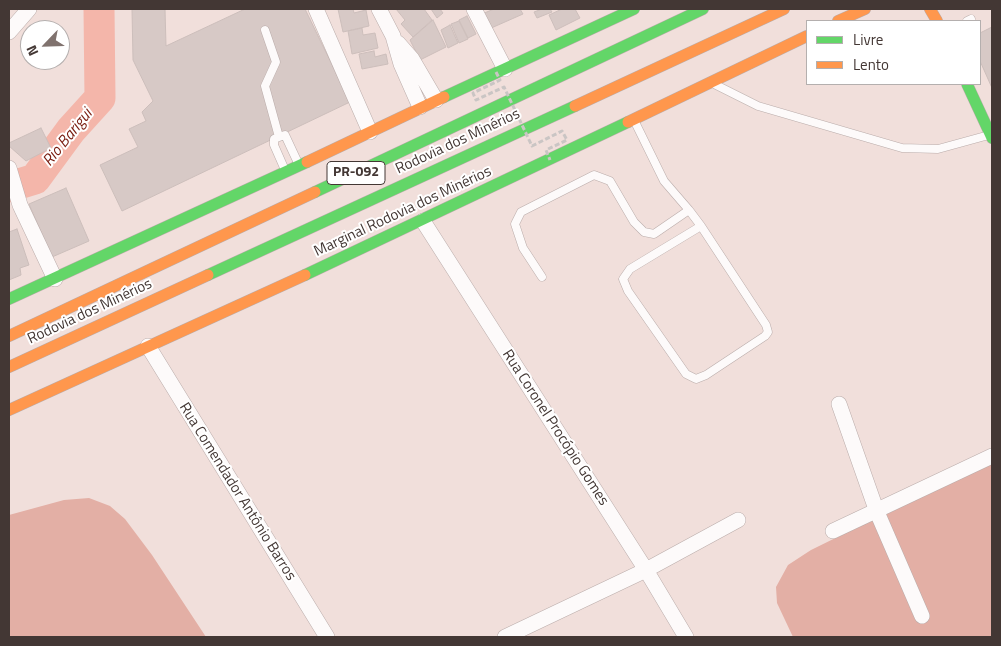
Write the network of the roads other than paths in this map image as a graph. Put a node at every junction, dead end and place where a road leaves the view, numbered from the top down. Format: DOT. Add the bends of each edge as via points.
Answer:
graph roads {
  1 [pos="28,9"];
  2 [pos="316,9"];
  3 [pos="379,9"];
  4 [pos="474,9"];
  5 [pos="634,9"];
  6 [pos="702,9"];
  7 [pos="784,9"];
  8 [pos="865,9"];
  9 [pos="840,20"];
  10 [pos="265,30"];
  11 [pos="9,32"];
  12 [pos="393,36"];
  13 [pos="806,36"];
  14 [pos="501,71"];
  15 [pos="711,83"];
  16 [pos="967,85"];
  17 [pos="436,100"];
  18 [pos="420,107"];
  19 [pos="634,120"];
  20 [pos="370,132"];
  21 [pos="992,136"];
  22 [pos="279,137"];
  23 [pos="299,166"];
  24 [pos="9,169"];
  25 [pos="286,172"];
  26 [pos="689,210"];
  27 [pos="423,221"];
  28 [pos="702,226"];
  29 [pos="542,277"];
  30 [pos="55,278"];
  31 [pos="9,299"];
  32 [pos="9,336"];
  33 [pos="148,346"];
  34 [pos="9,367"];
  35 [pos="839,404"];
  36 [pos="9,410"];
  37 [pos="992,456"];
  38 [pos="877,512"];
  39 [pos="738,520"];
  40 [pos="834,531"];
  41 [pos="646,570"];
  42 [pos="922,616"];
  43 [pos="327,637"];
  44 [pos="506,637"];
  45 [pos="686,637"];
  1 -- 11 [label="street"];
  2 -- 20 [label="street"];
  3 -- 12 [label="street"];
  4 -- 14 [label="street"];
  5 -- 14 [label="main road" via="613,16"];
  6 -- 32 [label="main road, Rodovia dos Minérios / PR-092"];
  7 -- 34 [label="main road, Rodovia dos Minérios / PR-092"];
  8 -- 9 [label="main road"];
  10 -- 22 [label="lane" via="276,62 265,86"];
  12 -- 17 [label="street" via="412,59"];
  12 -- 18 [label="street"];
  13 -- 15 [label="main road, Marginal Rodovia dos Minérios"];
  14 -- 17 [label="main road"];
  15 -- 19 [label="main road, Marginal Rodovia dos Minérios"];
  15 -- 21 [label="lane" via="758,106 902,148 938,149"];
  16 -- 21 [label="main road"];
  17 -- 18 [label="main road"];
  18 -- 20 [label="main road"];
  19 -- 26 [label="lane" via="664,181"];
  19 -- 27 [label="main road, Marginal Rodovia dos Minérios"];
  20 -- 23 [label="main road"];
  22 -- 23 [label="lane" via="286,135"];
  22 -- 25 [label="lane" via="274,140 274,145"];
  23 -- 25 [label="main road"];
  24 -- 30 [label="street" via="20,205"];
  25 -- 30 [label="main road"];
  26 -- 28 [label="lane"];
  26 -- 29 [label="lane" via="654,234 644,232 634,222 610,181 594,175 521,212 515,224 523,248"];
  27 -- 33 [label="main road, Marginal Rodovia dos Minérios"];
  27 -- 41 [label="street, Rua Coronel Procópio Gomes"];
  28 -- 28 [label="lane" via="630,269 623,279 686,374 696,379 768,332"];
  30 -- 31 [label="main road"];
  33 -- 36 [label="main road, Marginal Rodovia dos Minérios"];
  33 -- 43 [label="street, Rua Comendador Antônio Barros"];
  35 -- 38 [label="street"];
  37 -- 38 [label="street"];
  38 -- 40 [label="street"];
  38 -- 42 [label="street"];
  39 -- 41 [label="street"];
  41 -- 44 [label="street"];
  41 -- 45 [label="street, Rua Coronel Procópio Gomes"];
}
